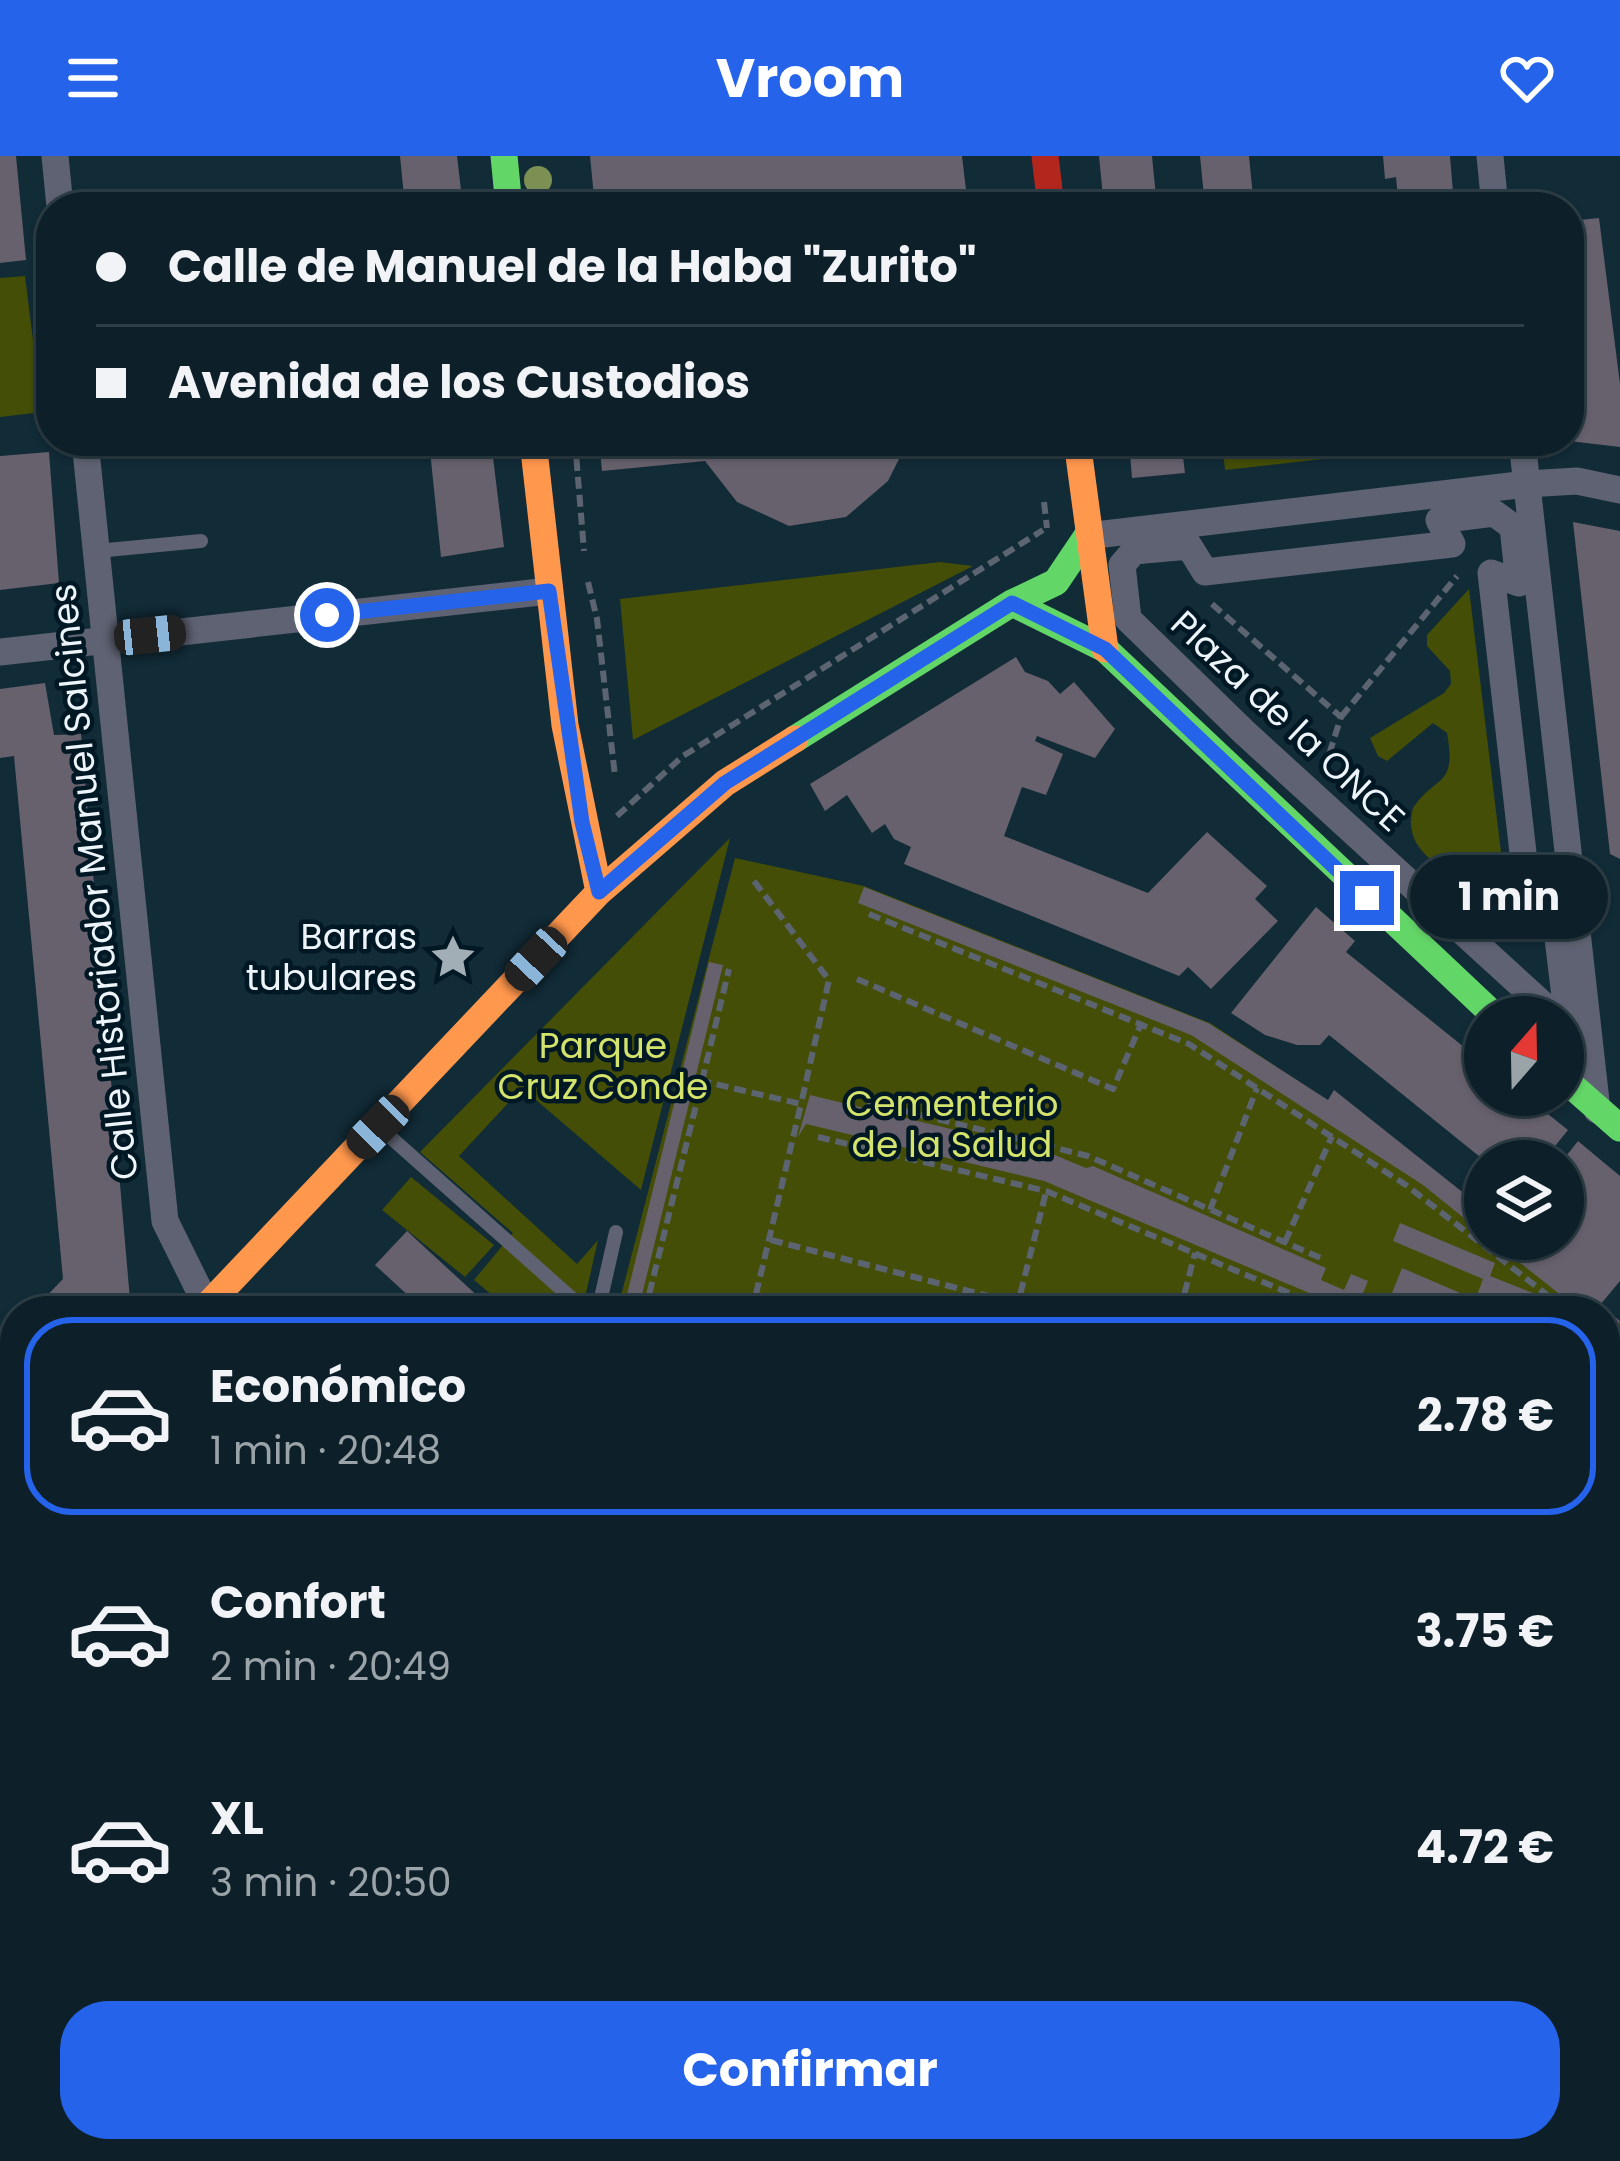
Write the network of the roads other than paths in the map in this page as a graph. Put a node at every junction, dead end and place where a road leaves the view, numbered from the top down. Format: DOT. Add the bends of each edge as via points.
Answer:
graph roads {
  1 [pos="55,156"];
  2 [pos="504,156"];
  3 [pos="1045,156"];
  4 [pos="1490,156"];
  5 [pos="59,192"];
  6 [pos="508,192"];
  7 [pos="1049,192"];
  8 [pos="1494,192"];
  9 [pos="87,456"];
  10 [pos="535,456"];
  11 [pos="1078,456"];
  12 [pos="1524,456"];
  13 [pos="1527,484"];
  14 [pos="1620,490"];
  15 [pos="1087,536"];
  16 [pos="201,541"];
  17 [pos="97,551"];
  18 [pos="549,591"];
  19 [pos="1012,603"];
  20 [pos="106,640"];
  21 [pos="1105,649"];
  22 [pos="0,652"];
  23 [pos="599,892"];
  24 [pos="1474,996"];
  25 [pos="1553,1014"];
  26 [pos="1584,1098"];
  27 [pos="1597,1110"];
  28 [pos="378,1127"];
  29 [pos="1620,1128"];
  30 [pos="616,1232"];
  31 [pos="200,1296"];
  32 [pos="216,1296"];
  33 [pos="569,1296"];
  34 [pos="601,1296"];
  1 -- 5 [label="street"];
  2 -- 6 [label="street"];
  3 -- 7 [label="street"];
  4 -- 8 [label="street"];
  9 -- 17 [label="street, Calle Historiador Manuel Salcines"];
  10 -- 18 [label="street"];
  11 -- 15 [label="street"];
  12 -- 13 [label="street"];
  13 -- 14 [label="street" via="1577,481"];
  13 -- 15 [label="street"];
  13 -- 27 [label="street"];
  15 -- 19 [label="street" via="1056,582"];
  15 -- 21 [label="street"];
  16 -- 17 [label="lane"];
  17 -- 20 [label="street, Calle Historiador Manuel Salcines"];
  18 -- 20 [label="street"];
  18 -- 23 [label="street"];
  19 -- 21 [label="street"];
  19 -- 23 [label="street" via="725,783"];
  20 -- 22 [label="street"];
  20 -- 31 [label="street, Calle Historiador Manuel Salcines" via="165,1220"];
  21 -- 24 [label="street"];
  23 -- 28 [label="street"];
  25 -- 25 [label="street, Plaza de la ONCE" via="1566,1005 1556,922 1530,914 1491,573 1519,584 1509,520 1494,513 1439,520 1452,544 1205,572 1190,546 1129,554 1122,565 1128,619"];
  26 -- 27 [label="street"];
  27 -- 29 [label="street"];
  28 -- 32 [label="street"];
  28 -- 33 [label="lane"];
  30 -- 34 [label="lane"];
}
